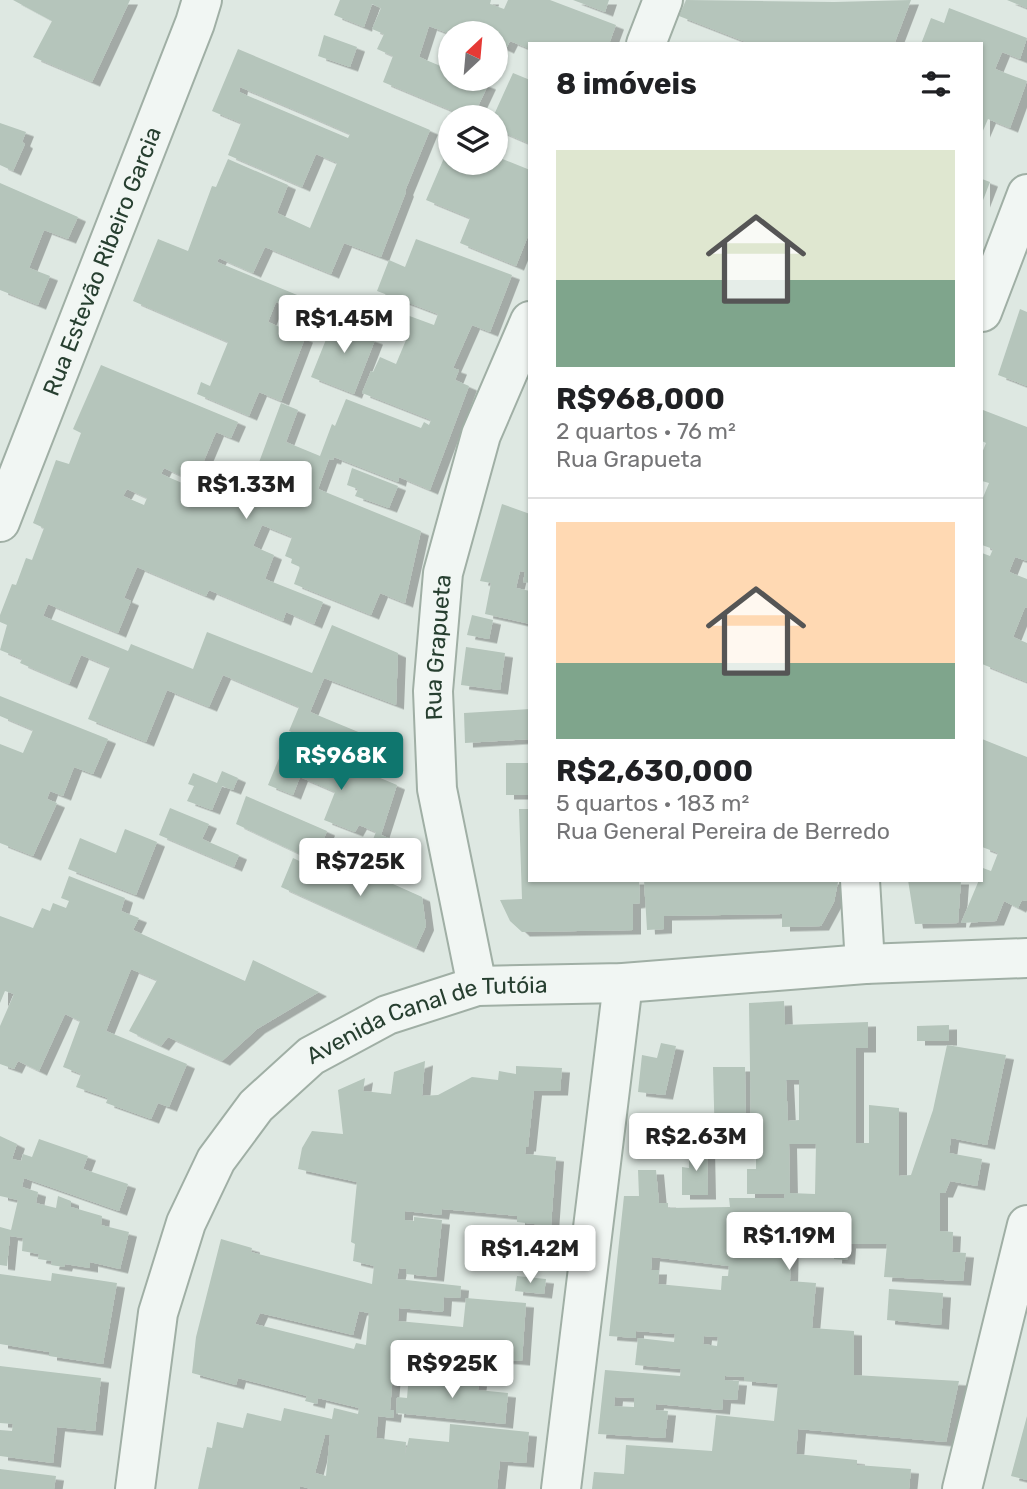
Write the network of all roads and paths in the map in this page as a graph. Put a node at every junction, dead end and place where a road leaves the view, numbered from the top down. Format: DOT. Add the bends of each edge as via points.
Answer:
graph roads {
  1 [pos="202,0"];
  2 [pos="663,0"];
  3 [pos="647,42"];
  4 [pos="1027,194"];
  5 [pos="983,309"];
  6 [pos="528,326"];
  7 [pos="0,522"];
  8 [pos="860,882"];
  9 [pos="1027,958"];
  10 [pos="864,964"];
  11 [pos="623,983"];
  12 [pos="477,986"];
  13 [pos="1027,1225"];
  14 [pos="135,1489"];
  15 [pos="561,1489"];
  16 [pos="962,1489"];
  1 -- 7 [label="street, Rua Estevão Ribeiro Garcia"];
  2 -- 3 [label="street"];
  4 -- 5 [label="street"];
  6 -- 12 [label="street, Rua Grapueta" via="481,435 443,573 433,691 437,789"];
  8 -- 10 [label="street"];
  9 -- 10 [label="street, Avenida Canal de Tutóia"];
  10 -- 11 [label="street, Avenida Canal de Tutóia"];
  11 -- 12 [label="street, Avenida Canal de Tutóia"];
  11 -- 15 [label="street"];
  12 -- 14 [label="street, Avenida Canal de Tutóia" via="387,1015 311,1056 256,1106 216,1160 186,1223 158,1313"];
  13 -- 16 [label="street"];
}
